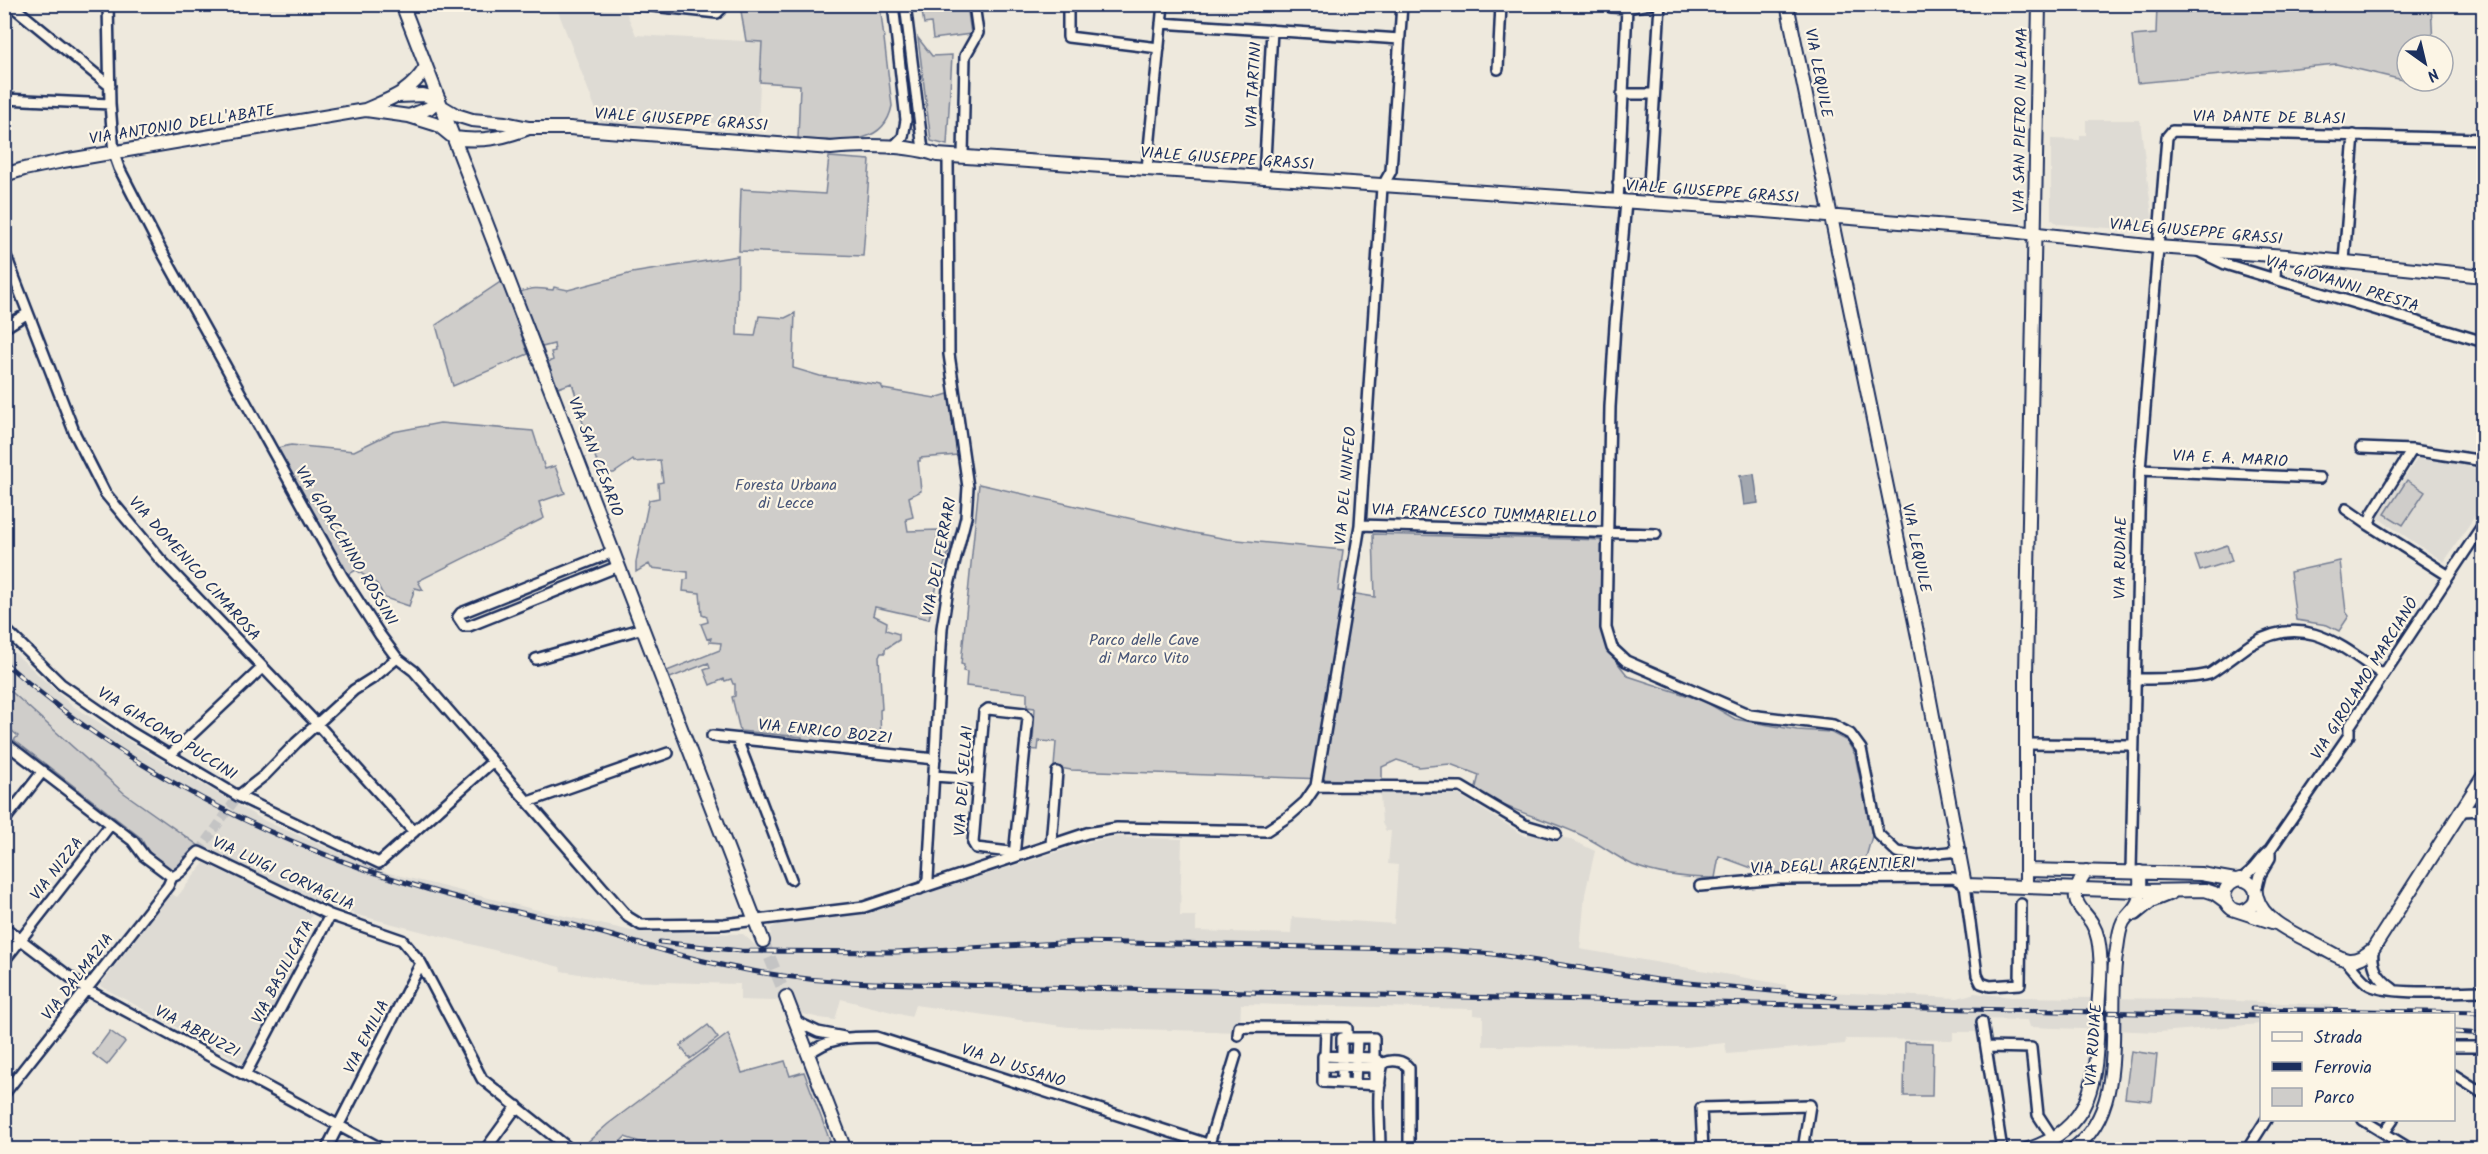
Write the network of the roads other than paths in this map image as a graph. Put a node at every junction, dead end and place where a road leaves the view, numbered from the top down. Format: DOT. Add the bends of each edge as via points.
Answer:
graph roads {
  1 [pos="10,4"];
  2 [pos="108,4"];
  3 [pos="402,4"];
  4 [pos="634,4"];
  5 [pos="726,4"];
  6 [pos="893,4"];
  7 [pos="905,4"];
  8 [pos="974,4"];
  9 [pos="1068,4"];
  10 [pos="1163,4"];
  11 [pos="1402,4"];
  12 [pos="1501,4"];
  13 [pos="1610,4"];
  14 [pos="1649,4"];
  15 [pos="1660,4"];
  16 [pos="1787,4"];
  17 [pos="2039,4"];
  18 [pos="1627,8"];
  19 [pos="1161,23"];
  20 [pos="1272,30"];
  21 [pos="1400,39"];
  22 [pos="1159,48"];
  23 [pos="426,67"];
  24 [pos="1498,69"];
  25 [pos="110,86"];
  26 [pos="1622,94"];
  27 [pos="1654,94"];
  28 [pos="396,96"];
  29 [pos="4,99"];
  30 [pos="440,103"];
  31 [pos="110,104"];
  32 [pos="365,110"];
  33 [pos="409,116"];
  34 [pos="472,120"];
  35 [pos="529,128"];
  36 [pos="2354,135"];
  37 [pos="454,138"];
  38 [pos="2484,139"];
  39 [pos="831,148"];
  40 [pos="892,148"];
  41 [pos="923,150"];
  42 [pos="114,154"];
  43 [pos="942,155"];
  44 [pos="963,156"];
  45 [pos="1147,170"];
  46 [pos="4,175"];
  47 [pos="1264,178"];
  48 [pos="1618,183"];
  49 [pos="1382,186"];
  50 [pos="1622,202"];
  51 [pos="1830,217"];
  52 [pos="2036,235"];
  53 [pos="2157,247"];
  54 [pos="2194,249"];
  55 [pos="4,251"];
  56 [pos="2276,255"];
  57 [pos="2344,261"];
  58 [pos="2484,276"];
  59 [pos="2274,279"];
  60 [pos="28,313"];
  61 [pos="4,328"];
  62 [pos="2484,342"];
  63 [pos="2361,447"];
  64 [pos="2412,450"];
  65 [pos="2484,461"];
  66 [pos="2140,470"];
  67 [pos="2320,478"];
  68 [pos="2346,509"];
  69 [pos="2484,523"];
  70 [pos="1360,525"];
  71 [pos="2369,525"];
  72 [pos="1608,533"];
  73 [pos="1656,534"];
  74 [pos="614,552"];
  75 [pos="619,566"];
  76 [pos="2449,576"];
  77 [pos="4,628"];
  78 [pos="643,628"];
  79 [pos="398,657"];
  80 [pos="536,659"];
  81 [pos="263,667"];
  82 [pos="2383,675"];
  83 [pos="2135,679"];
  84 [pos="318,725"];
  85 [pos="712,736"];
  86 [pos="737,739"];
  87 [pos="4,742"];
  88 [pos="2026,744"];
  89 [pos="2133,745"];
  90 [pos="668,753"];
  91 [pos="170,755"];
  92 [pos="935,759"];
  93 [pos="492,762"];
  94 [pos="43,771"];
  95 [pos="1057,772"];
  96 [pos="2484,775"];
  97 [pos="934,776"];
  98 [pos="977,779"];
  99 [pos="1316,786"];
  100 [pos="238,796"];
  101 [pos="528,802"];
  102 [pos="2462,810"];
  103 [pos="2484,810"];
  104 [pos="4,821"];
  105 [pos="111,824"];
  106 [pos="414,832"];
  107 [pos="1556,834"];
  108 [pos="1051,844"];
  109 [pos="2270,850"];
  110 [pos="1960,851"];
  111 [pos="1014,856"];
  112 [pos="2025,870"];
  113 [pos="2086,871"];
  114 [pos="2135,871"];
  115 [pos="172,877"];
  116 [pos="791,879"];
  117 [pos="2238,879"];
  118 [pos="1965,885"];
  119 [pos="1700,886"];
  120 [pos="2026,887"];
  121 [pos="2076,889"];
  122 [pos="919,890"];
  123 [pos="2182,890"];
  124 [pos="2140,891"];
  125 [pos="2257,894"];
  126 [pos="2225,901"];
  127 [pos="2021,904"];
  128 [pos="2242,911"];
  129 [pos="330,915"];
  130 [pos="756,921"];
  131 [pos="2280,924"];
  132 [pos="4,927"];
  133 [pos="2121,932"];
  134 [pos="21,940"];
  135 [pos="763,941"];
  136 [pos="2373,949"];
  137 [pos="2351,960"];
  138 [pos="4,961"];
  139 [pos="421,963"];
  140 [pos="2374,969"];
  141 [pos="87,990"];
  142 [pos="2395,990"];
  143 [pos="2484,991"];
  144 [pos="786,997"];
  145 [pos="795,1022"];
  146 [pos="1982,1022"];
  147 [pos="1326,1028"];
  148 [pos="1238,1035"];
  149 [pos="844,1037"];
  150 [pos="1326,1038"];
  151 [pos="1349,1038"];
  152 [pos="1986,1047"];
  153 [pos="2455,1047"];
  154 [pos="2484,1047"];
  155 [pos="809,1054"];
  156 [pos="1236,1055"];
  157 [pos="1324,1061"];
  158 [pos="1342,1062"];
  159 [pos="1356,1062"];
  160 [pos="1377,1063"];
  161 [pos="245,1075"];
  162 [pos="2455,1076"];
  163 [pos="1342,1083"];
  164 [pos="1355,1084"];
  165 [pos="1378,1087"];
  166 [pos="4,1094"];
  167 [pos="2484,1094"];
  168 [pos="517,1106"];
  169 [pos="2265,1121"];
  170 [pos="2365,1121"];
  171 [pos="2392,1121"];
  172 [pos="339,1124"];
  173 [pos="2094,1128"];
  174 [pos="2384,1133"];
  175 [pos="2053,1138"];
  176 [pos="1209,1144"];
  177 [pos="2251,1148"];
  178 [pos="326,1149"];
  179 [pos="384,1149"];
  180 [pos="485,1149"];
  181 [pos="571,1149"];
  182 [pos="845,1149"];
  183 [pos="1226,1149"];
  184 [pos="1380,1149"];
  185 [pos="1409,1149"];
  186 [pos="1703,1149"];
  187 [pos="1803,1149"];
  188 [pos="2002,1149"];
  189 [pos="2026,1149"];
  190 [pos="2071,1149"];
  191 [pos="2084,1149"];
  192 [pos="2412,1149"];
  1 -- 25 [label="street"];
  2 -- 25 [label="street, VIA GIOACCHINO ROSSINI"];
  3 -- 23 [label="main road, VIA SAN CESARIO"];
  4 -- 5 [label="street" via="717,13"];
  6 -- 40 [label="street" via="906,120 903,137"];
  7 -- 41 [label="street"];
  8 -- 44 [label="street" via="978,33 965,56"];
  9 -- 22 [label="street" via="1068,37"];
  10 -- 19 [label="street"];
  11 -- 21 [label="street, VIA DEL NINFEO"];
  12 -- 24 [label="street"];
  13 -- 18 [label="street"];
  14 -- 18 [label="street"];
  15 -- 27 [label="street"];
  16 -- 51 [label="main road, VIA LEQUILE"];
  17 -- 52 [label="main road, VIA SAN PIETRO IN LAMA"];
  18 -- 26 [label="street"];
  19 -- 20 [label="street"];
  19 -- 22 [label="street"];
  20 -- 21 [label="street"];
  20 -- 47 [label="street, VIA TARTINI"];
  21 -- 49 [label="street, VIA DEL NINFEO" via="1390,171"];
  22 -- 45 [label="street"];
  23 -- 28 [label="main road, VIA ANTONIO DELL'ABATE" via="416,83"];
  23 -- 30 [label="main road, VIA SAN CESARIO"];
  25 -- 31 [label="street, VIA GIOACCHINO ROSSINI"];
  26 -- 27 [label="street"];
  26 -- 48 [label="street"];
  27 -- 48 [label="street" via="1649,185"];
  28 -- 30 [label="main road, VIA ANTONIO DELL'ABATE" via="423,95"];
  28 -- 32 [label="main road, VIA ANTONIO DELL'ABATE"];
  29 -- 31 [label="street"];
  30 -- 33 [label="main road"];
  30 -- 34 [label="main road, VIALE GIUSEPPE GRASSI"];
  30 -- 37 [label="main road, VIA SAN CESARIO"];
  31 -- 42 [label="street, VIA GIOACCHINO ROSSINI"];
  32 -- 33 [label="main road, VIA ANTONIO DELL'ABATE"];
  32 -- 42 [label="main road, VIA ANTONIO DELL'ABATE"];
  33 -- 37 [label="main road, VIA ANTONIO DELL'ABATE" via="438,125"];
  34 -- 35 [label="main road, VIALE GIUSEPPE GRASSI"];
  34 -- 37 [label="main road"];
  35 -- 37 [label="main road, VIALE GIUSEPPE GRASSI" via="486,141"];
  35 -- 39 [label="main road, VIALE GIUSEPPE GRASSI"];
  36 -- 38 [label="street, VIA DANTE DE BLASI"];
  36 -- 53 [label="street, VIA DANTE DE BLASI" via="2172,131 2167,137"];
  36 -- 57 [label="street"];
  37 -- 74 [label="main road, VIA SAN CESARIO"];
  39 -- 40 [label="main road, VIALE GIUSEPPE GRASSI"];
  39 -- 43 [label="main road, VIALE GIUSEPPE GRASSI" via="928,158"];
  40 -- 41 [label="main road, VIALE GIUSEPPE GRASSI"];
  41 -- 43 [label="main road, VIALE GIUSEPPE GRASSI"];
  42 -- 46 [label="main road, VIA ANTONIO DELL'ABATE"];
  42 -- 79 [label="street, VIA GIOACCHINO ROSSINI" via="129,191 342,576"];
  43 -- 44 [label="main road, VIALE GIUSEPPE GRASSI"];
  43 -- 92 [label="street, VIA DEI FERRARI" via="949,354 968,487 966,517 942,628"];
  44 -- 45 [label="main road, VIALE GIUSEPPE GRASSI"];
  45 -- 47 [label="main road, VIALE GIUSEPPE GRASSI"];
  47 -- 49 [label="main road, VIALE GIUSEPPE GRASSI"];
  48 -- 50 [label="street"];
  49 -- 50 [label="main road, VIALE GIUSEPPE GRASSI"];
  49 -- 70 [label="street, VIA DEL NINFEO"];
  50 -- 51 [label="main road, VIALE GIUSEPPE GRASSI"];
  50 -- 72 [label="street"];
  51 -- 52 [label="main road, VIALE GIUSEPPE GRASSI"];
  51 -- 110 [label="main road, VIA LEQUILE"];
  52 -- 53 [label="main road, VIALE GIUSEPPE GRASSI"];
  52 -- 88 [label="main road, VIA SAN PIETRO IN LAMA"];
  53 -- 54 [label="main road, VIALE GIUSEPPE GRASSI"];
  53 -- 66 [label="street, VIA RUDIAE"];
  54 -- 56 [label="main road, VIALE GIUSEPPE GRASSI"];
  54 -- 59 [label="street, VIA GIOVANNI PRESTA" via="2225,264"];
  55 -- 60 [label="street, VIA DOMENICO CIMAROSA"];
  56 -- 57 [label="main road, VIALE GIUSEPPE GRASSI"];
  56 -- 59 [label="street"];
  57 -- 58 [label="main road, VIALE GIUSEPPE GRASSI"];
  59 -- 62 [label="street, VIA GIOVANNI PRESTA"];
  60 -- 61 [label="street"];
  60 -- 81 [label="street, VIA DOMENICO CIMAROSA" via="75,434 105,493 159,558"];
  63 -- 64 [label="street"];
  64 -- 65 [label="street"];
  64 -- 71 [label="street"];
  66 -- 67 [label="street, VIA E. A. MARIO"];
  66 -- 83 [label="street, VIA RUDIAE"];
  68 -- 71 [label="street"];
  69 -- 76 [label="street, VIA GIROLAMO MARCIANÒ"];
  70 -- 72 [label="street, VIA FRANCESCO TUMMARIELLO"];
  70 -- 99 [label="street, VIA DEL NINFEO"];
  71 -- 76 [label="street"];
  72 -- 73 [label="street, VIA FRANCESCO TUMMARIELLO"];
  72 -- 110 [label="street, VIA FRANCESCO TUMMARIELLO" via="1606,628 1612,648 1626,662 1750,715 1833,725 1850,734 1861,749 1878,834 1897,852 1918,855"];
  74 -- 75 [label="main road, VIA SAN CESARIO"];
  74 -- 75 [label="street" via="461,613 459,622 469,626"];
  75 -- 78 [label="main road, VIA SAN CESARIO"];
  76 -- 82 [label="street, VIA GIROLAMO MARCIANÒ"];
  77 -- 91 [label="street, VIA GIACOMO PUCCINI" via="61,684"];
  78 -- 80 [label="street"];
  78 -- 130 [label="main road, VIA SAN CESARIO"];
  79 -- 84 [label="street, VIA GIACOMO PUCCINI" via="354,690"];
  79 -- 93 [label="street, VIA GIOACCHINO ROSSINI"];
  81 -- 84 [label="street, VIA DOMENICO CIMAROSA"];
  81 -- 91 [label="street"];
  82 -- 83 [label="street" via="2326,637 2305,631 2257,641 2210,674"];
  82 -- 109 [label="street, VIA GIROLAMO MARCIANÒ" via="2349,727 2349,735"];
  83 -- 89 [label="street, VIA RUDIAE"];
  84 -- 100 [label="street, VIA GIACOMO PUCCINI"];
  84 -- 106 [label="street, VIA DOMENICO CIMAROSA"];
  85 -- 86 [label="street, VIA ENRICO BOZZI"];
  86 -- 92 [label="street, VIA ENRICO BOZZI"];
  86 -- 116 [label="street"];
  87 -- 94 [label="street"];
  88 -- 89 [label="street"];
  88 -- 112 [label="main road, VIA SAN PIETRO IN LAMA"];
  89 -- 114 [label="street, VIA RUDIAE"];
  90 -- 101 [label="street"];
  91 -- 100 [label="street, VIA GIACOMO PUCCINI"];
  92 -- 97 [label="street, VIA DEI FERRARI"];
  93 -- 101 [label="street, VIA GIOACCHINO ROSSINI"];
  93 -- 106 [label="street"];
  94 -- 104 [label="street"];
  94 -- 105 [label="street"];
  95 -- 108 [label="street"];
  96 -- 102 [label="main road"];
  97 -- 98 [label="street"];
  97 -- 122 [label="street, VIA DEI FERRARI" via="927,879"];
  98 -- 111 [label="street, VIA DEI SELLAI" via="973,843 976,848 1010,852"];
  98 -- 111 [label="street, VIA DEI SELLAI" via="984,712 988,709 1024,713 1028,718"];
  99 -- 107 [label="street" via="1461,787 1525,825"];
  99 -- 108 [label="street, VIA GIOACCHINO ROSSINI" via="1305,802 1266,831 1117,828"];
  100 -- 106 [label="street" via="379,863"];
  101 -- 130 [label="street, VIA GIOACCHINO ROSSINI" via="628,917 641,925"];
  102 -- 103 [label="street"];
  102 -- 136 [label="main road"];
  105 -- 115 [label="street"];
  105 -- 134 [label="street, VIA NIZZA"];
  108 -- 111 [label="street, VIA GIOACCHINO ROSSINI"];
  109 -- 117 [label="street, VIA GIROLAMO MARCIANÒ" via="2252,873"];
  109 -- 125 [label="street, VIA GIROLAMO MARCIANÒ"];
  110 -- 118 [label="main road, VIA LEQUILE"];
  111 -- 122 [label="street, VIA GIOACCHINO ROSSINI"];
  112 -- 113 [label="main road"];
  112 -- 120 [label="main road, VIA SAN PIETRO IN LAMA"];
  113 -- 114 [label="main road"];
  113 -- 121 [label="main road"];
  114 -- 117 [label="main road"];
  114 -- 124 [label="main road"];
  115 -- 129 [label="street, VIA LUIGI CORVAGLIA" via="199,852"];
  115 -- 141 [label="street, VIA DALMAZIA"];
  117 -- 125 [label="main road" via="2251,882"];
  117 -- 126 [label="main road" via="2225,888"];
  118 -- 119 [label="street, VIA DEGLI ARGENTIERI" via="1954,878 1884,878 1778,879"];
  118 -- 120 [label="main road"];
  118 -- 127 [label="street, VIA LEQUILE" via="1981,983 2020,984"];
  120 -- 121 [label="main road"];
  121 -- 124 [label="main road"];
  121 -- 175 [label="main road, VIA RUDIAE" via="2077,905 2095,929 2100,953 2096,1058 2084,1108"];
  122 -- 130 [label="street, VIA GIOACCHINO ROSSINI" via="864,907"];
  123 -- 124 [label="main road"];
  123 -- 126 [label="main road" via="2205,890"];
  123 -- 133 [label="main road" via="2151,901"];
  124 -- 133 [label="main road, VIA RUDIAE"];
  125 -- 128 [label="main road" via="2252,906"];
  125 -- 131 [label="main road" via="2262,909"];
  126 -- 128 [label="main road" via="2232,909"];
  128 -- 131 [label="main road"];
  129 -- 139 [label="street, VIA LUIGI CORVAGLIA" via="402,940"];
  129 -- 161 [label="street, VIA BASILICATA"];
  130 -- 135 [label="main road, VIA SAN CESARIO"];
  131 -- 137 [label="main road"];
  132 -- 134 [label="street, VIA ABRUZZI"];
  133 -- 173 [label="main road, VIA RUDIAE" via="2116,952 2107,1094"];
  134 -- 138 [label="street, VIA NIZZA"];
  134 -- 141 [label="street, VIA ABRUZZI"];
  136 -- 137 [label="main road"];
  136 -- 140 [label="street"];
  137 -- 140 [label="street"];
  137 -- 142 [label="street" via="2369,985"];
  139 -- 168 [label="street, VIA LUIGI CORVAGLIA" via="482,1079"];
  139 -- 172 [label="street, VIA EMILIA"];
  140 -- 142 [label="street"];
  141 -- 161 [label="street, VIA ABRUZZI"];
  141 -- 166 [label="street, VIA DALMAZIA"];
  142 -- 143 [label="street"];
  144 -- 145 [label="main road"];
  145 -- 149 [label="street"];
  145 -- 155 [label="main road"];
  146 -- 152 [label="street"];
  147 -- 148 [label="street" via="1239,1027"];
  147 -- 150 [label="street"];
  147 -- 151 [label="street" via="1347,1028"];
  149 -- 155 [label="street, VIA DI USSANO" via="821,1044"];
  149 -- 176 [label="street, VIA DI USSANO" via="876,1038"];
  150 -- 151 [label="street"];
  150 -- 157 [label="street"];
  151 -- 158 [label="street"];
  151 -- 159 [label="street"];
  151 -- 160 [label="street" via="1374,1038"];
  152 -- 175 [label="street" via="2031,1048 2038,1115"];
  152 -- 188 [label="street"];
  153 -- 154 [label="street"];
  155 -- 182 [label="main road"];
  156 -- 176 [label="street"];
  157 -- 158 [label="street"];
  157 -- 163 [label="street" via="1323,1082"];
  158 -- 159 [label="street"];
  158 -- 163 [label="street"];
  159 -- 160 [label="street"];
  159 -- 164 [label="street"];
  160 -- 165 [label="street"];
  160 -- 185 [label="street" via="1399,1061 1409,1068"];
  161 -- 172 [label="street, VIA ABRUZZI"];
  162 -- 167 [label="street"];
  163 -- 164 [label="street"];
  164 -- 165 [label="street"];
  165 -- 184 [label="street"];
  168 -- 180 [label="street"];
  168 -- 181 [label="street, VIA LUIGI CORVAGLIA"];
  169 -- 177 [label="street"];
  170 -- 174 [label="street"];
  171 -- 174 [label="street"];
  172 -- 178 [label="street, VIA EMILIA"];
  172 -- 179 [label="street, VIA ABRUZZI"];
  173 -- 190 [label="main road, VIA RUDIAE"];
  173 -- 191 [label="main road"];
  174 -- 192 [label="street"];
  175 -- 189 [label="main road, VIA RUDIAE"];
  176 -- 183 [label="street, VIA DI USSANO"];
  186 -- 187 [label="street" via="1701,1108 1809,1105"];
}
